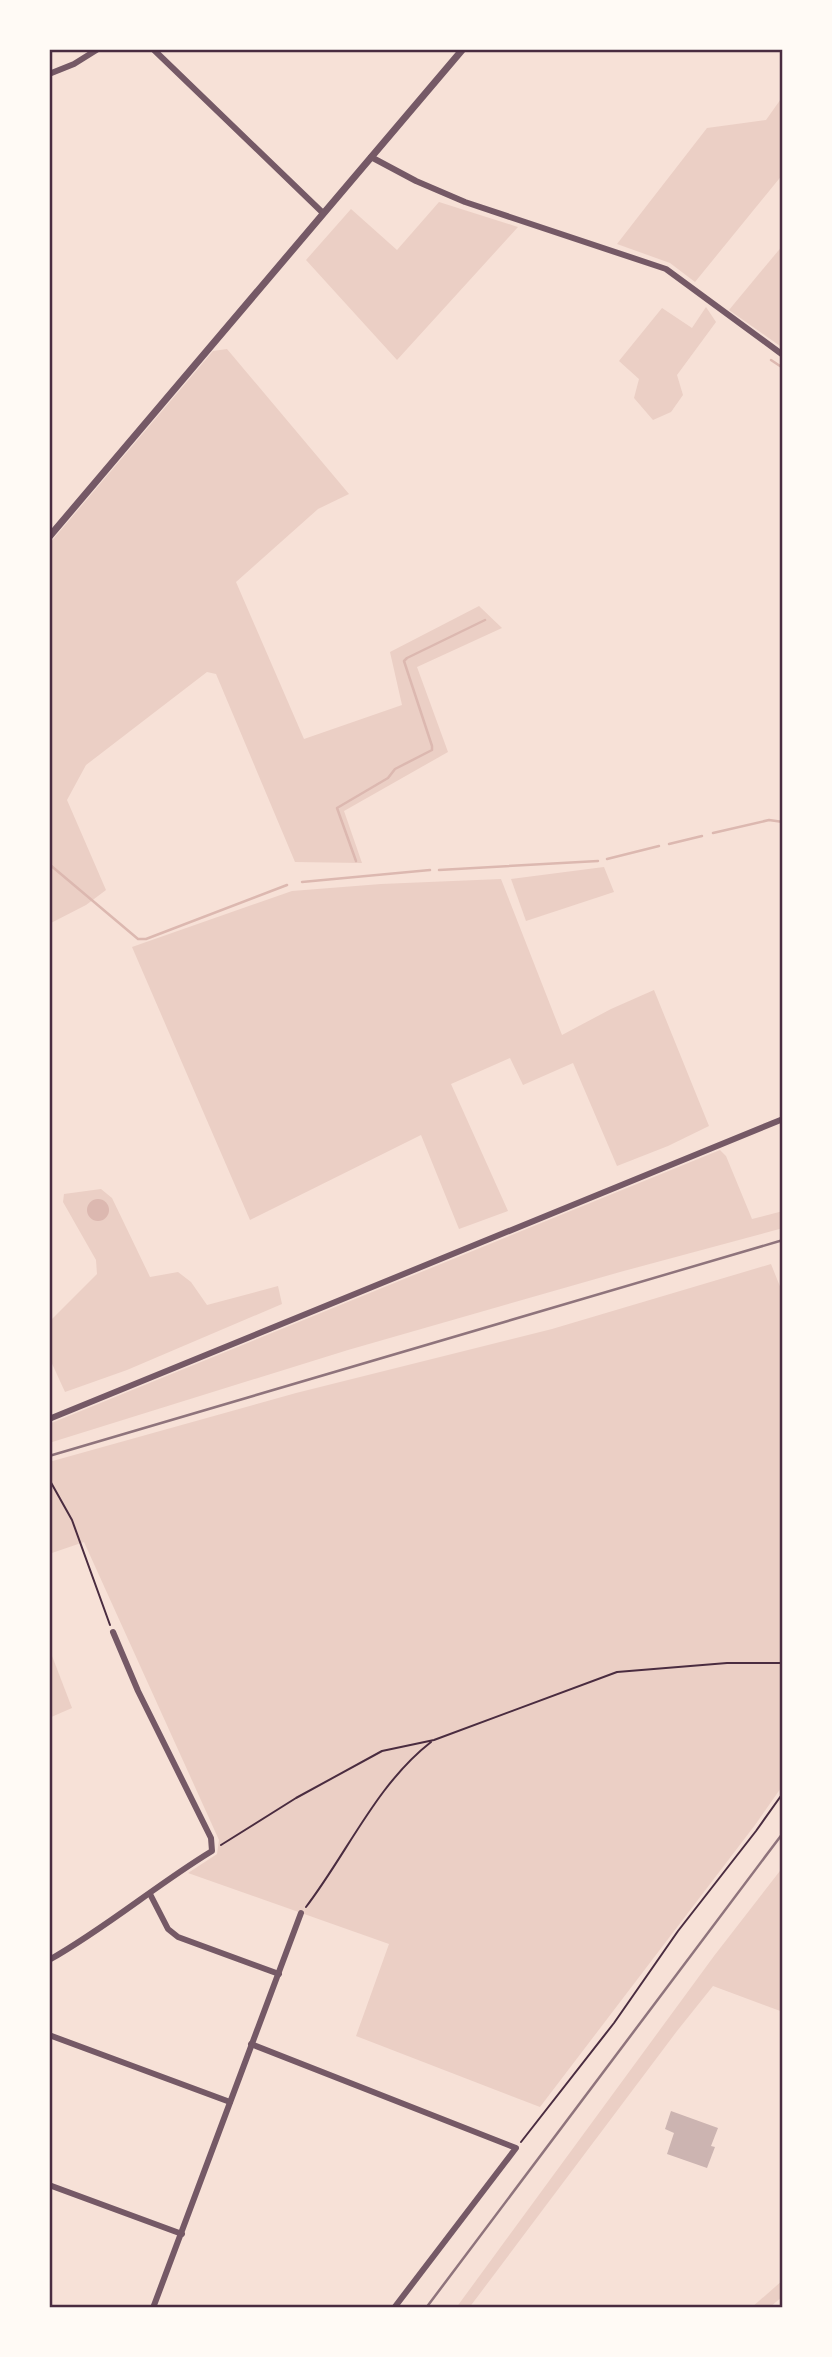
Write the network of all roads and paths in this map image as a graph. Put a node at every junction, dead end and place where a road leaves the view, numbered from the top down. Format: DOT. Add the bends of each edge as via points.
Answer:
graph roads {
  1 [pos="98,49"];
  2 [pos="153,49"];
  3 [pos="463,49"];
  4 [pos="49,74"];
  5 [pos="371,157"];
  6 [pos="323,213"];
  7 [pos="783,355"];
  8 [pos="49,537"];
  9 [pos="783,1119"];
  10 [pos="49,1419"];
  11 [pos="49,1479"];
  12 [pos="113,1632"];
  13 [pos="783,1663"];
  14 [pos="433,1740"];
  15 [pos="783,1793"];
  16 [pos="213,1847"];
  17 [pos="150,1894"];
  18 [pos="302,1913"];
  19 [pos="49,1960"];
  20 [pos="279,1974"];
  21 [pos="49,2035"];
  22 [pos="251,2044"];
  23 [pos="230,2102"];
  24 [pos="516,2148"];
  25 [pos="49,2185"];
  26 [pos="182,2234"];
  27 [pos="153,2308"];
  28 [pos="394,2308"];
  1 -- 4 [label="street"];
  2 -- 6 [label="street"];
  3 -- 5 [label="street"];
  5 -- 6 [label="street"];
  5 -- 7 [label="street" via="465,202 666,269"];
  6 -- 8 [label="street"];
  9 -- 10 [label="street"];
  11 -- 12 [label="path" via="72,1520"];
  12 -- 16 [label="street"];
  13 -- 14 [label="path" via="617,1672"];
  14 -- 16 [label="path" via="382,1751"];
  14 -- 18 [label="path" via="373,1804"];
  15 -- 24 [label="path"];
  16 -- 17 [label="street"];
  17 -- 19 [label="street"];
  17 -- 20 [label="street" via="174,1935"];
  18 -- 20 [label="street"];
  20 -- 22 [label="street"];
  21 -- 23 [label="street"];
  22 -- 23 [label="street"];
  22 -- 24 [label="street"];
  23 -- 26 [label="street"];
  24 -- 28 [label="street"];
  25 -- 26 [label="street"];
  26 -- 27 [label="street"];
}
